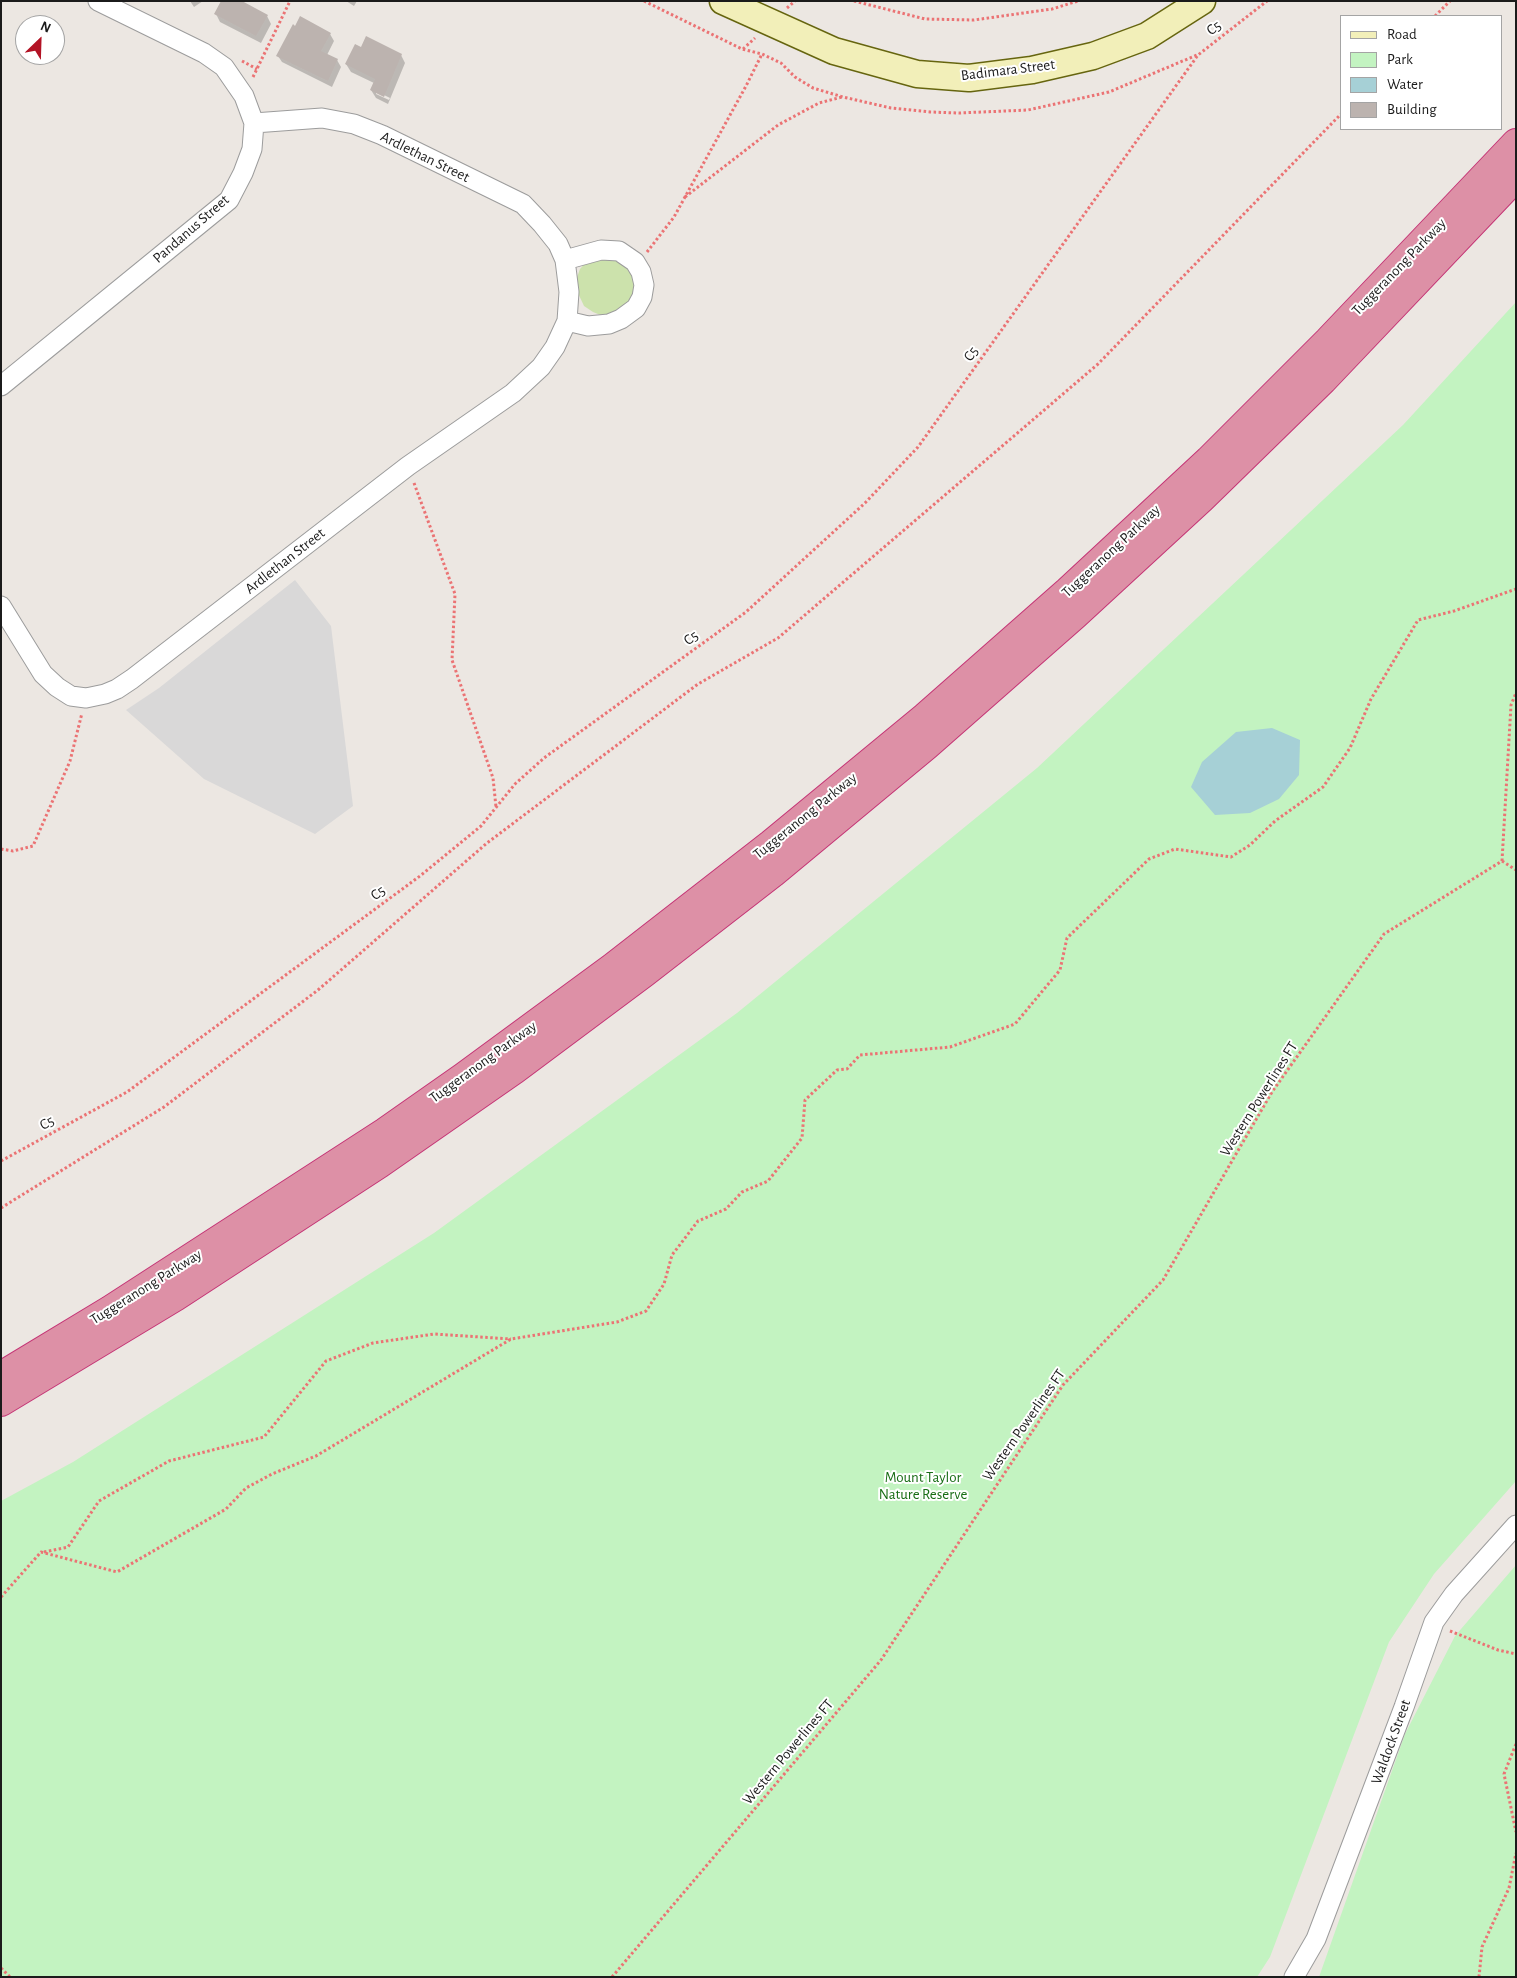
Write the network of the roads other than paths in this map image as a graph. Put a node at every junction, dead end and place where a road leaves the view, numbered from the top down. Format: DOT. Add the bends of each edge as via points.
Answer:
graph roads {
  1 [pos="98,1"];
  2 [pos="723,1"];
  3 [pos="1202,1"];
  4 [pos="254,123"];
  5 [pos="1516,143"];
  6 [pos="1516,177"];
  7 [pos="565,260"];
  8 [pos="568,321"];
  9 [pos="1,386"];
  10 [pos="1,606"];
  11 [pos="1,1376"];
  12 [pos="1,1402"];
  13 [pos="1516,1525"];
  14 [pos="1294,1977"];
  1 -- 4 [label="street, Pandanus Street" via="204,53 224,67 244,96"];
  2 -- 3 [label="main road, Badimara Street" via="834,51 917,74 969,78 1032,70 1093,56 1147,36"];
  4 -- 7 [label="street, Ardlethan Street" via="322,118 354,124 382,136 523,204 558,244"];
  4 -- 9 [label="street, Pandanus Street" via="252,149 229,200"];
  5 -- 11 [label="highway, Tuggeranong Parkway" via="1328,341 1209,460 925,718 771,844 613,967 385,1132 110,1310"];
  6 -- 12 [label="highway, Tuggeranong Parkway" via="1322,380 1201,499 1076,615 773,873 514,1070 378,1164 174,1297"];
  7 -- 8 [label="street, Ardlethan Street"];
  7 -- 8 [label="street" via="607,249 625,254 638,265 643,278 643,291 631,312 609,324 588,326"];
  8 -- 10 [label="street, Ardlethan Street" via="541,367 513,393 408,466 132,679 105,694 86,698 71,696 57,687 43,674"];
  13 -- 14 [label="street, Waldock Street" via="1454,1594 1434,1622 1316,1939"];
}
